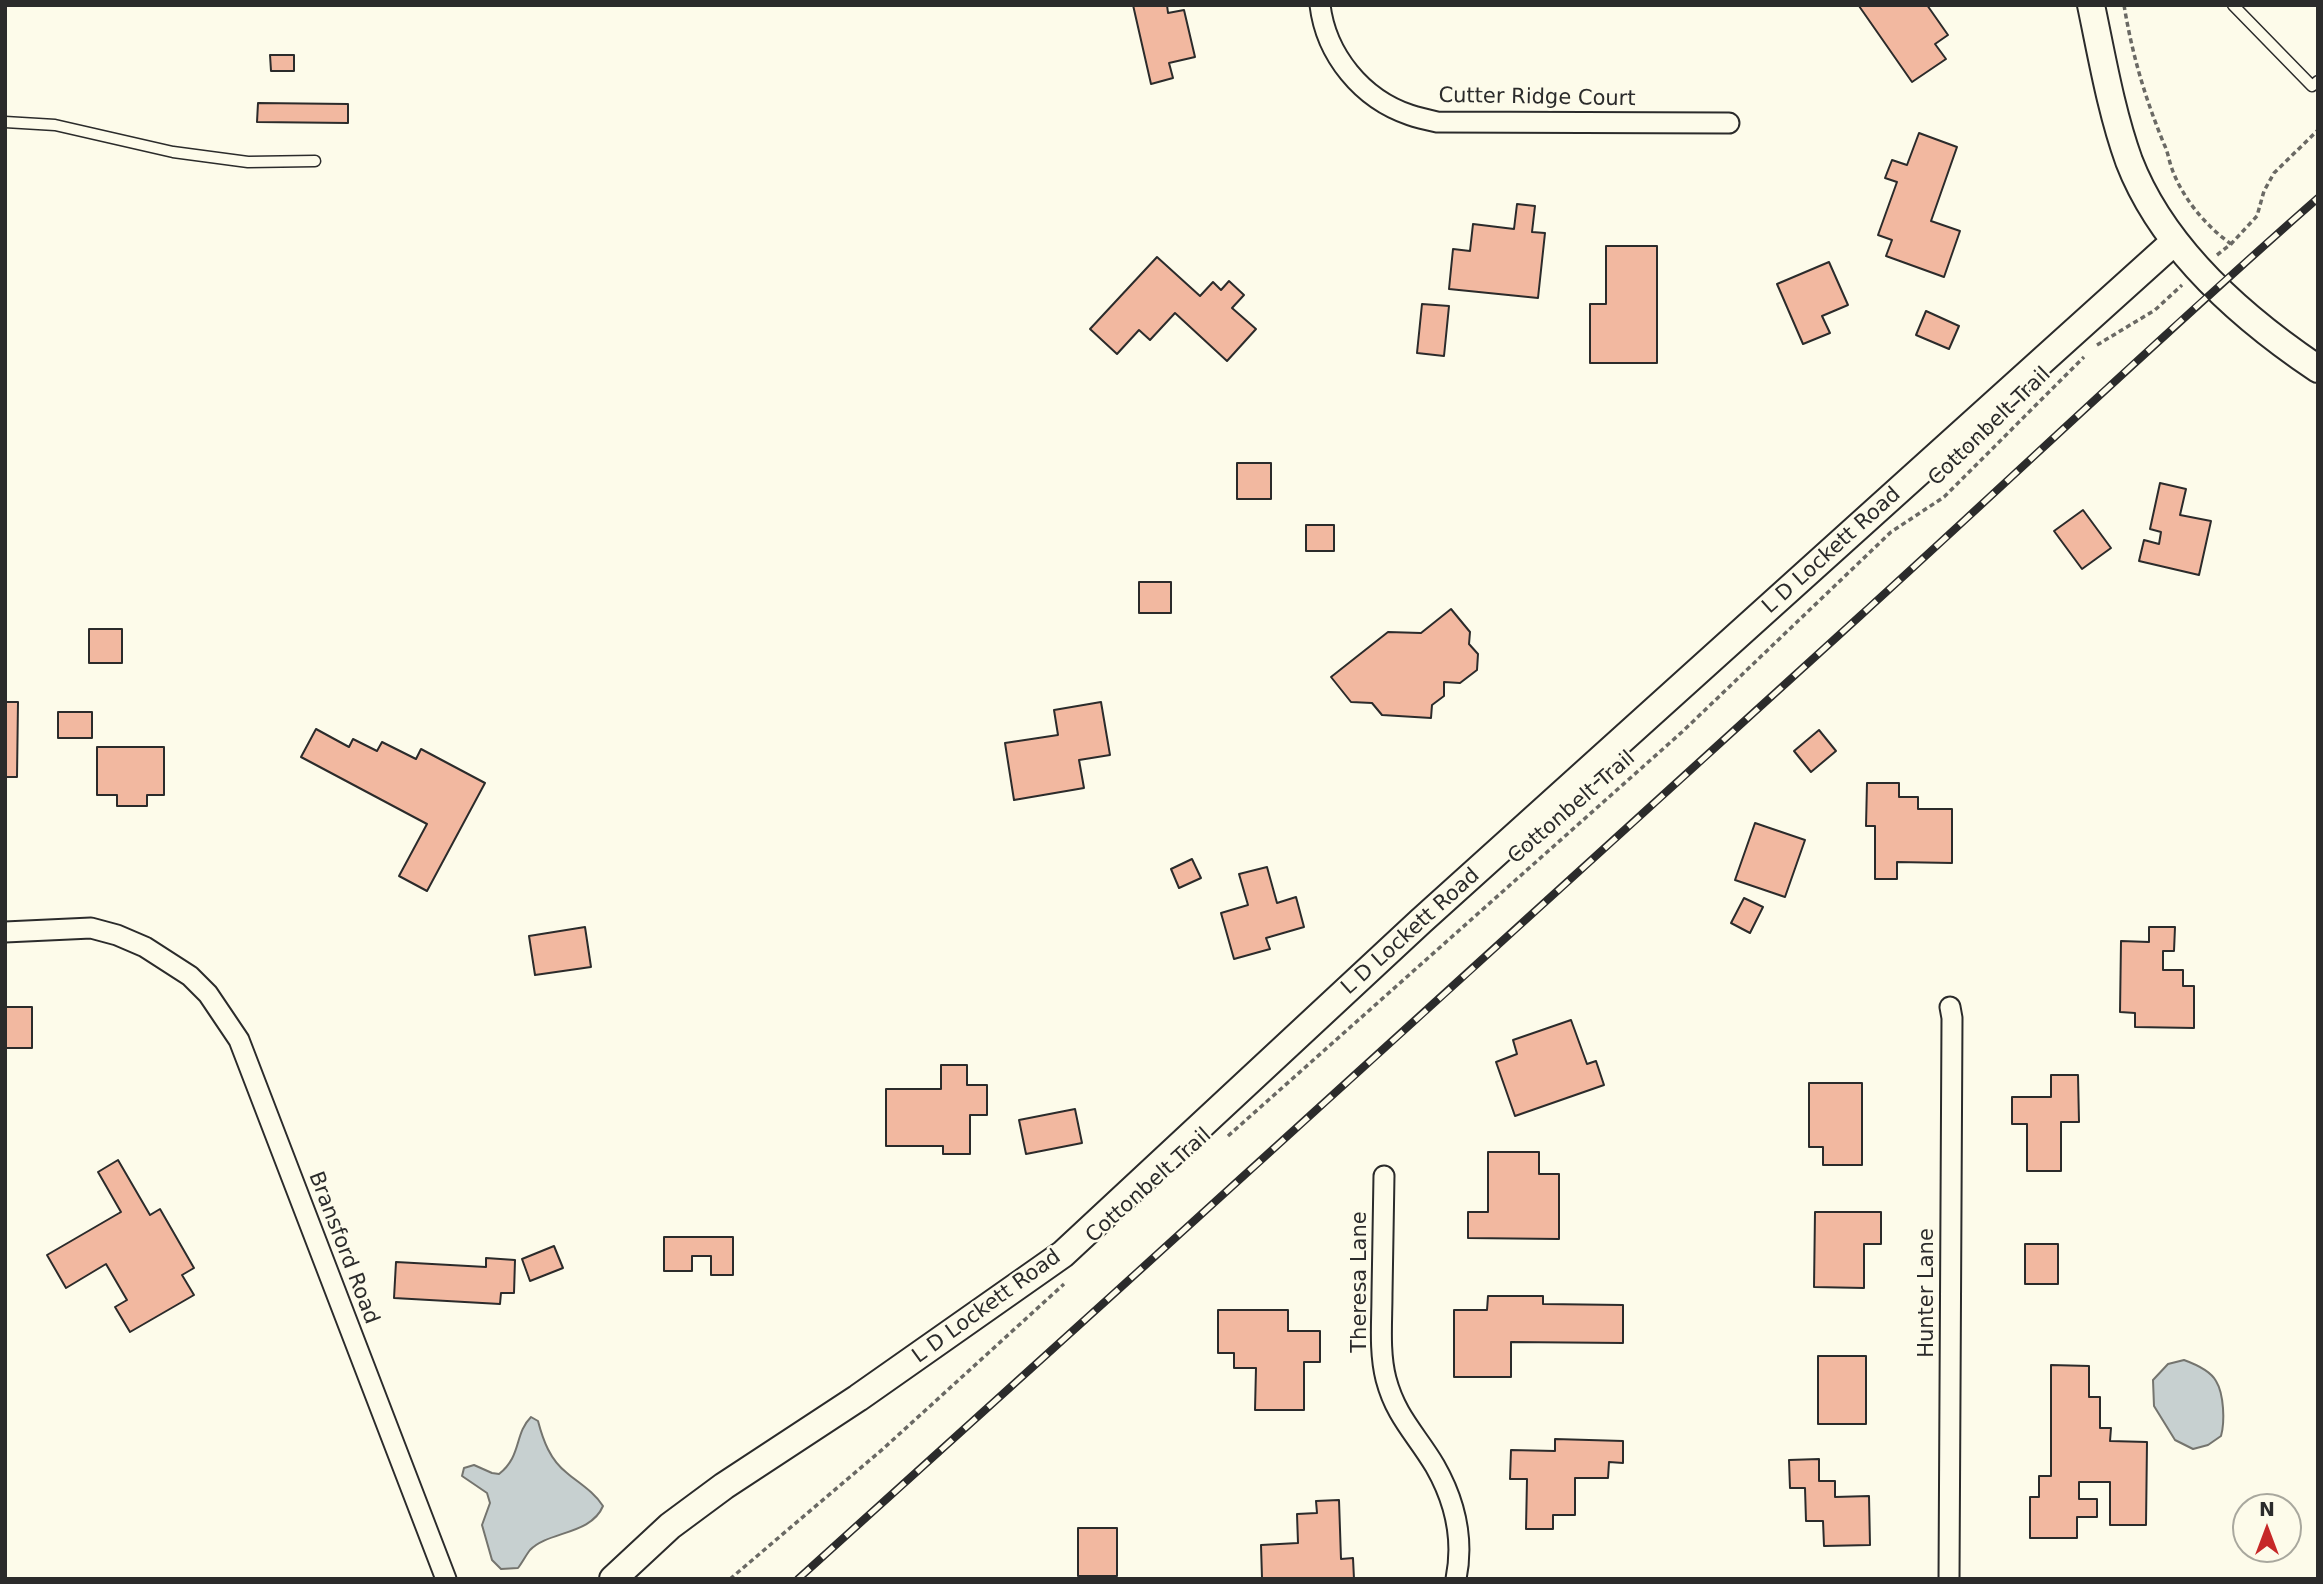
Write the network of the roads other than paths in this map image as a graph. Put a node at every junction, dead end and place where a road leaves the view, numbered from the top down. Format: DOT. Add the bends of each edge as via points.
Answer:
graph roads {
  1 [pos="1320,5"];
  2 [pos="2091,5"];
  3 [pos="2232,5"];
  4 [pos="2318,81"];
  5 [pos="5,122"];
  6 [pos="1729,123"];
  7 [pos="314,161"];
  8 [pos="2175,241"];
  9 [pos="2318,369"];
  10 [pos="5,932"];
  11 [pos="1950,1007"];
  12 [pos="1384,1176"];
  13 [pos="446,1579"];
  14 [pos="613,1579"];
  15 [pos="1456,1579"];
  16 [pos="1949,1579"];
  1 -- 6 [label="street, Cutter Ridge Court" via="1332,50 1350,76 1381,102 1409,115 1437,122"];
  2 -- 8 [label="main road" via="2130,163 2153,210"];
  3 -- 4 [label="lane" via="2312,86"];
  5 -- 7 [label="lane" via="55,125 173,152 248,162"];
  8 -- 9 [label="main road" via="2277,341"];
  8 -- 14 [label="main road, L D Lockett Road" via="1421,921 1063,1254 724,1486 670,1526"];
  10 -- 13 [label="street, Bransford Road" via="91,928 117,935 190,976 208,994 239,1040"];
  11 -- 16 [label="street, Hunter Lane"];
  12 -- 15 [label="street, Theresa Lane" via="1381,1329 1385,1376 1396,1408 1435,1467 1456,1517 1460,1557"];
}
